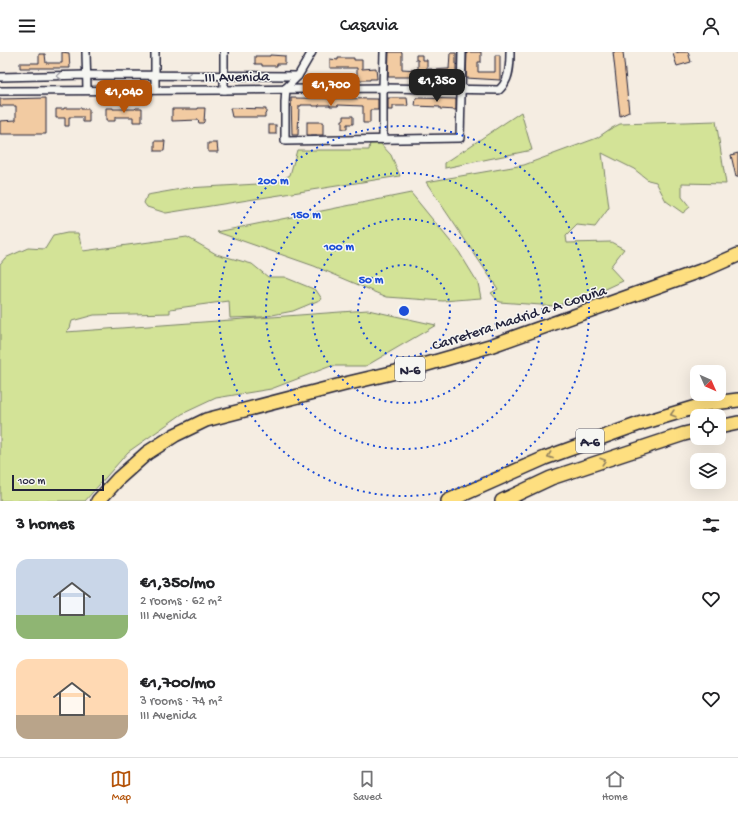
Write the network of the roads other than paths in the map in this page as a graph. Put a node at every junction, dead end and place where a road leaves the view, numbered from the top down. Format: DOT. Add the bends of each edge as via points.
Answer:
graph roads {
  1 [pos="86,52"];
  2 [pos="155,52"];
  3 [pos="224,52"];
  4 [pos="312,52"];
  5 [pos="384,52"];
  6 [pos="462,52"];
  7 [pos="510,52"];
  8 [pos="86,75"];
  9 [pos="224,75"];
  10 [pos="155,76"];
  11 [pos="298,76"];
  12 [pos="0,77"];
  13 [pos="286,88"];
  14 [pos="382,88"];
  15 [pos="87,90"];
  16 [pos="155,90"];
  17 [pos="224,90"];
  18 [pos="461,90"];
  19 [pos="0,91"];
  20 [pos="383,139"];
  21 [pos="738,255"];
  22 [pos="738,400"];
  23 [pos="738,423"];
  24 [pos="726,426"];
  25 [pos="690,433"];
  26 [pos="98,501"];
  27 [pos="448,501"];
  28 [pos="502,501"];
  1 -- 8 [label="street"];
  2 -- 10 [label="street"];
  3 -- 9 [label="street"];
  4 -- 11 [label="street"];
  5 -- 14 [label="street"];
  6 -- 18 [label="street"];
  7 -- 18 [label="street, III Avenida" via="508,76 499,90"];
  8 -- 10 [label="street, III Avenida"];
  8 -- 12 [label="street, III Avenida, one-way"];
  8 -- 15 [label="street"];
  9 -- 10 [label="street, III Avenida, one-way"];
  9 -- 11 [label="street, III Avenida"];
  9 -- 17 [label="street"];
  10 -- 16 [label="street"];
  11 -- 13 [label="street"];
  13 -- 14 [label="street, III Avenida"];
  13 -- 17 [label="street, III Avenida"];
  13 -- 20 [label="street" via="285,140"];
  14 -- 18 [label="street, III Avenida"];
  14 -- 20 [label="street"];
  15 -- 16 [label="street, III Avenida"];
  15 -- 19 [label="street, III Avenida"];
  16 -- 17 [label="street, III Avenida"];
  18 -- 20 [label="street" via="460,138"];
  21 -- 26 [label="highway, Carretera Madrid a A Coruña / N-6" via="706,270 490,346 206,420 175,435 147,453"];
  22 -- 27 [label="highway, A-6, one-way" via="706,404 639,424 545,458"];
  23 -- 24 [label="highway"];
  28 -- 25 [label="highway, A-6, one-way" via="552,478"];
}
